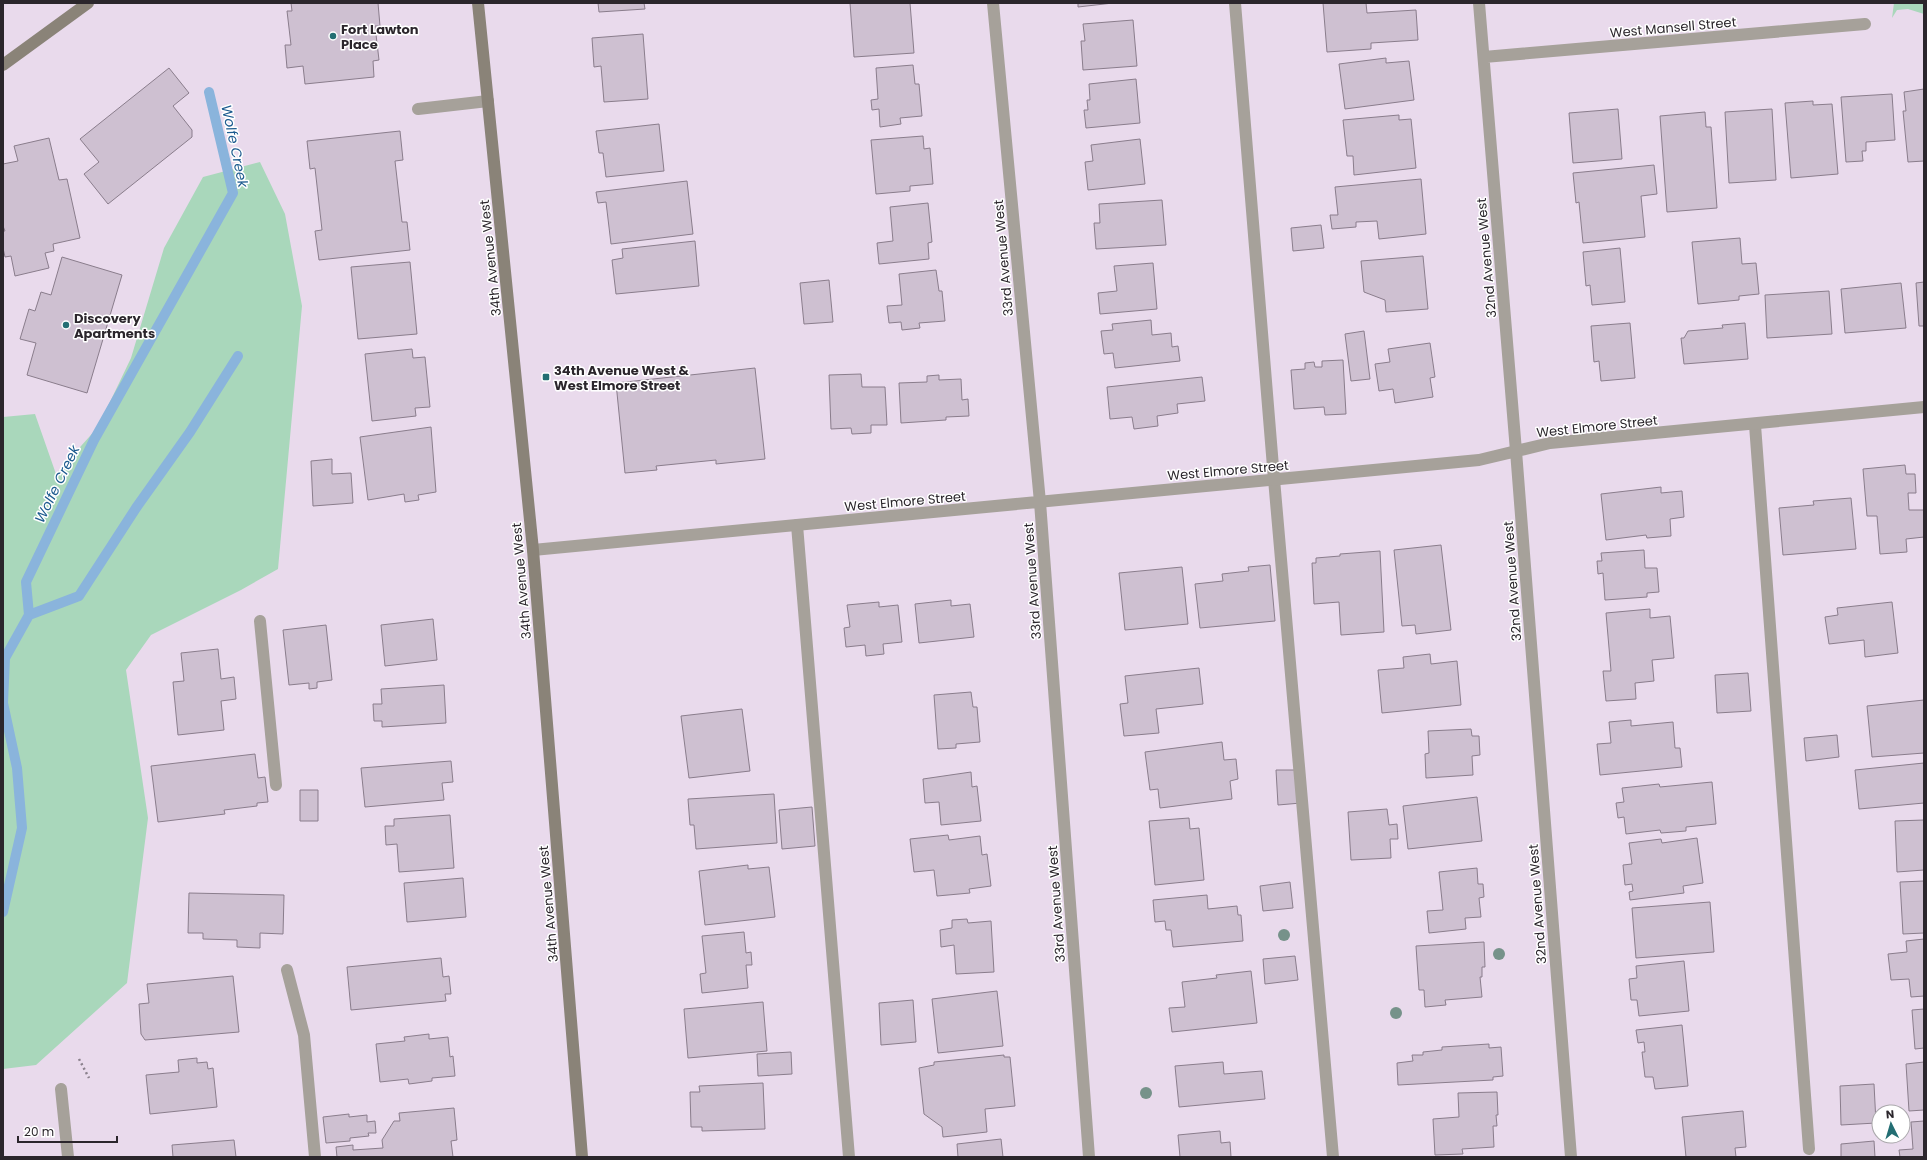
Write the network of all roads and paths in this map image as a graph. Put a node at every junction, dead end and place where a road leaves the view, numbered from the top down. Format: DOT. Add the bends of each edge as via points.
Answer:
graph roads {
  1 [pos="88,3"];
  2 [pos="478,3"];
  3 [pos="992,3"];
  4 [pos="1235,3"];
  5 [pos="1479,3"];
  6 [pos="1865,24"];
  7 [pos="1484,57"];
  8 [pos="3,65"];
  9 [pos="488,101"];
  10 [pos="418,109"];
  11 [pos="1924,407"];
  12 [pos="1755,425"];
  13 [pos="1516,450"];
  14 [pos="1274,480"];
  15 [pos="1040,502"];
  16 [pos="797,525"];
  17 [pos="533,550"];
  18 [pos="260,621"];
  19 [pos="276,785"];
  20 [pos="287,970"];
  21 [pos="79,1059"];
  22 [pos="89,1078"];
  23 [pos="62,1089"];
  24 [pos="1809,1149"];
  25 [pos="68,1157"];
  26 [pos="315,1157"];
  27 [pos="582,1157"];
  28 [pos="849,1157"];
  29 [pos="1089,1157"];
  30 [pos="1333,1157"];
  31 [pos="1571,1157"];
  1 -- 8 [label="street"];
  2 -- 9 [label="street, 34th Avenue West"];
  3 -- 15 [label="street, 33rd Avenue West"];
  4 -- 14 [label="street"];
  5 -- 7 [label="street, 32nd Avenue West"];
  6 -- 7 [label="street, West Mansell Street"];
  7 -- 13 [label="street, 32nd Avenue West"];
  9 -- 10 [label="street"];
  9 -- 17 [label="street, 34th Avenue West"];
  11 -- 12 [label="street, West Elmore Street"];
  12 -- 13 [label="street, West Elmore Street" via="1550,443"];
  12 -- 24 [label="street"];
  13 -- 14 [label="street, West Elmore Street" via="1478,460"];
  13 -- 31 [label="street, 32nd Avenue West"];
  14 -- 15 [label="street, West Elmore Street"];
  14 -- 30 [label="street"];
  15 -- 16 [label="street, West Elmore Street"];
  15 -- 29 [label="street, 33rd Avenue West"];
  16 -- 17 [label="street, West Elmore Street"];
  16 -- 28 [label="street"];
  17 -- 27 [label="street, 34th Avenue West"];
  18 -- 19 [label="street"];
  20 -- 26 [label="street" via="304,1035"];
  21 -- 22 [label="path"];
  23 -- 25 [label="street"];
}
